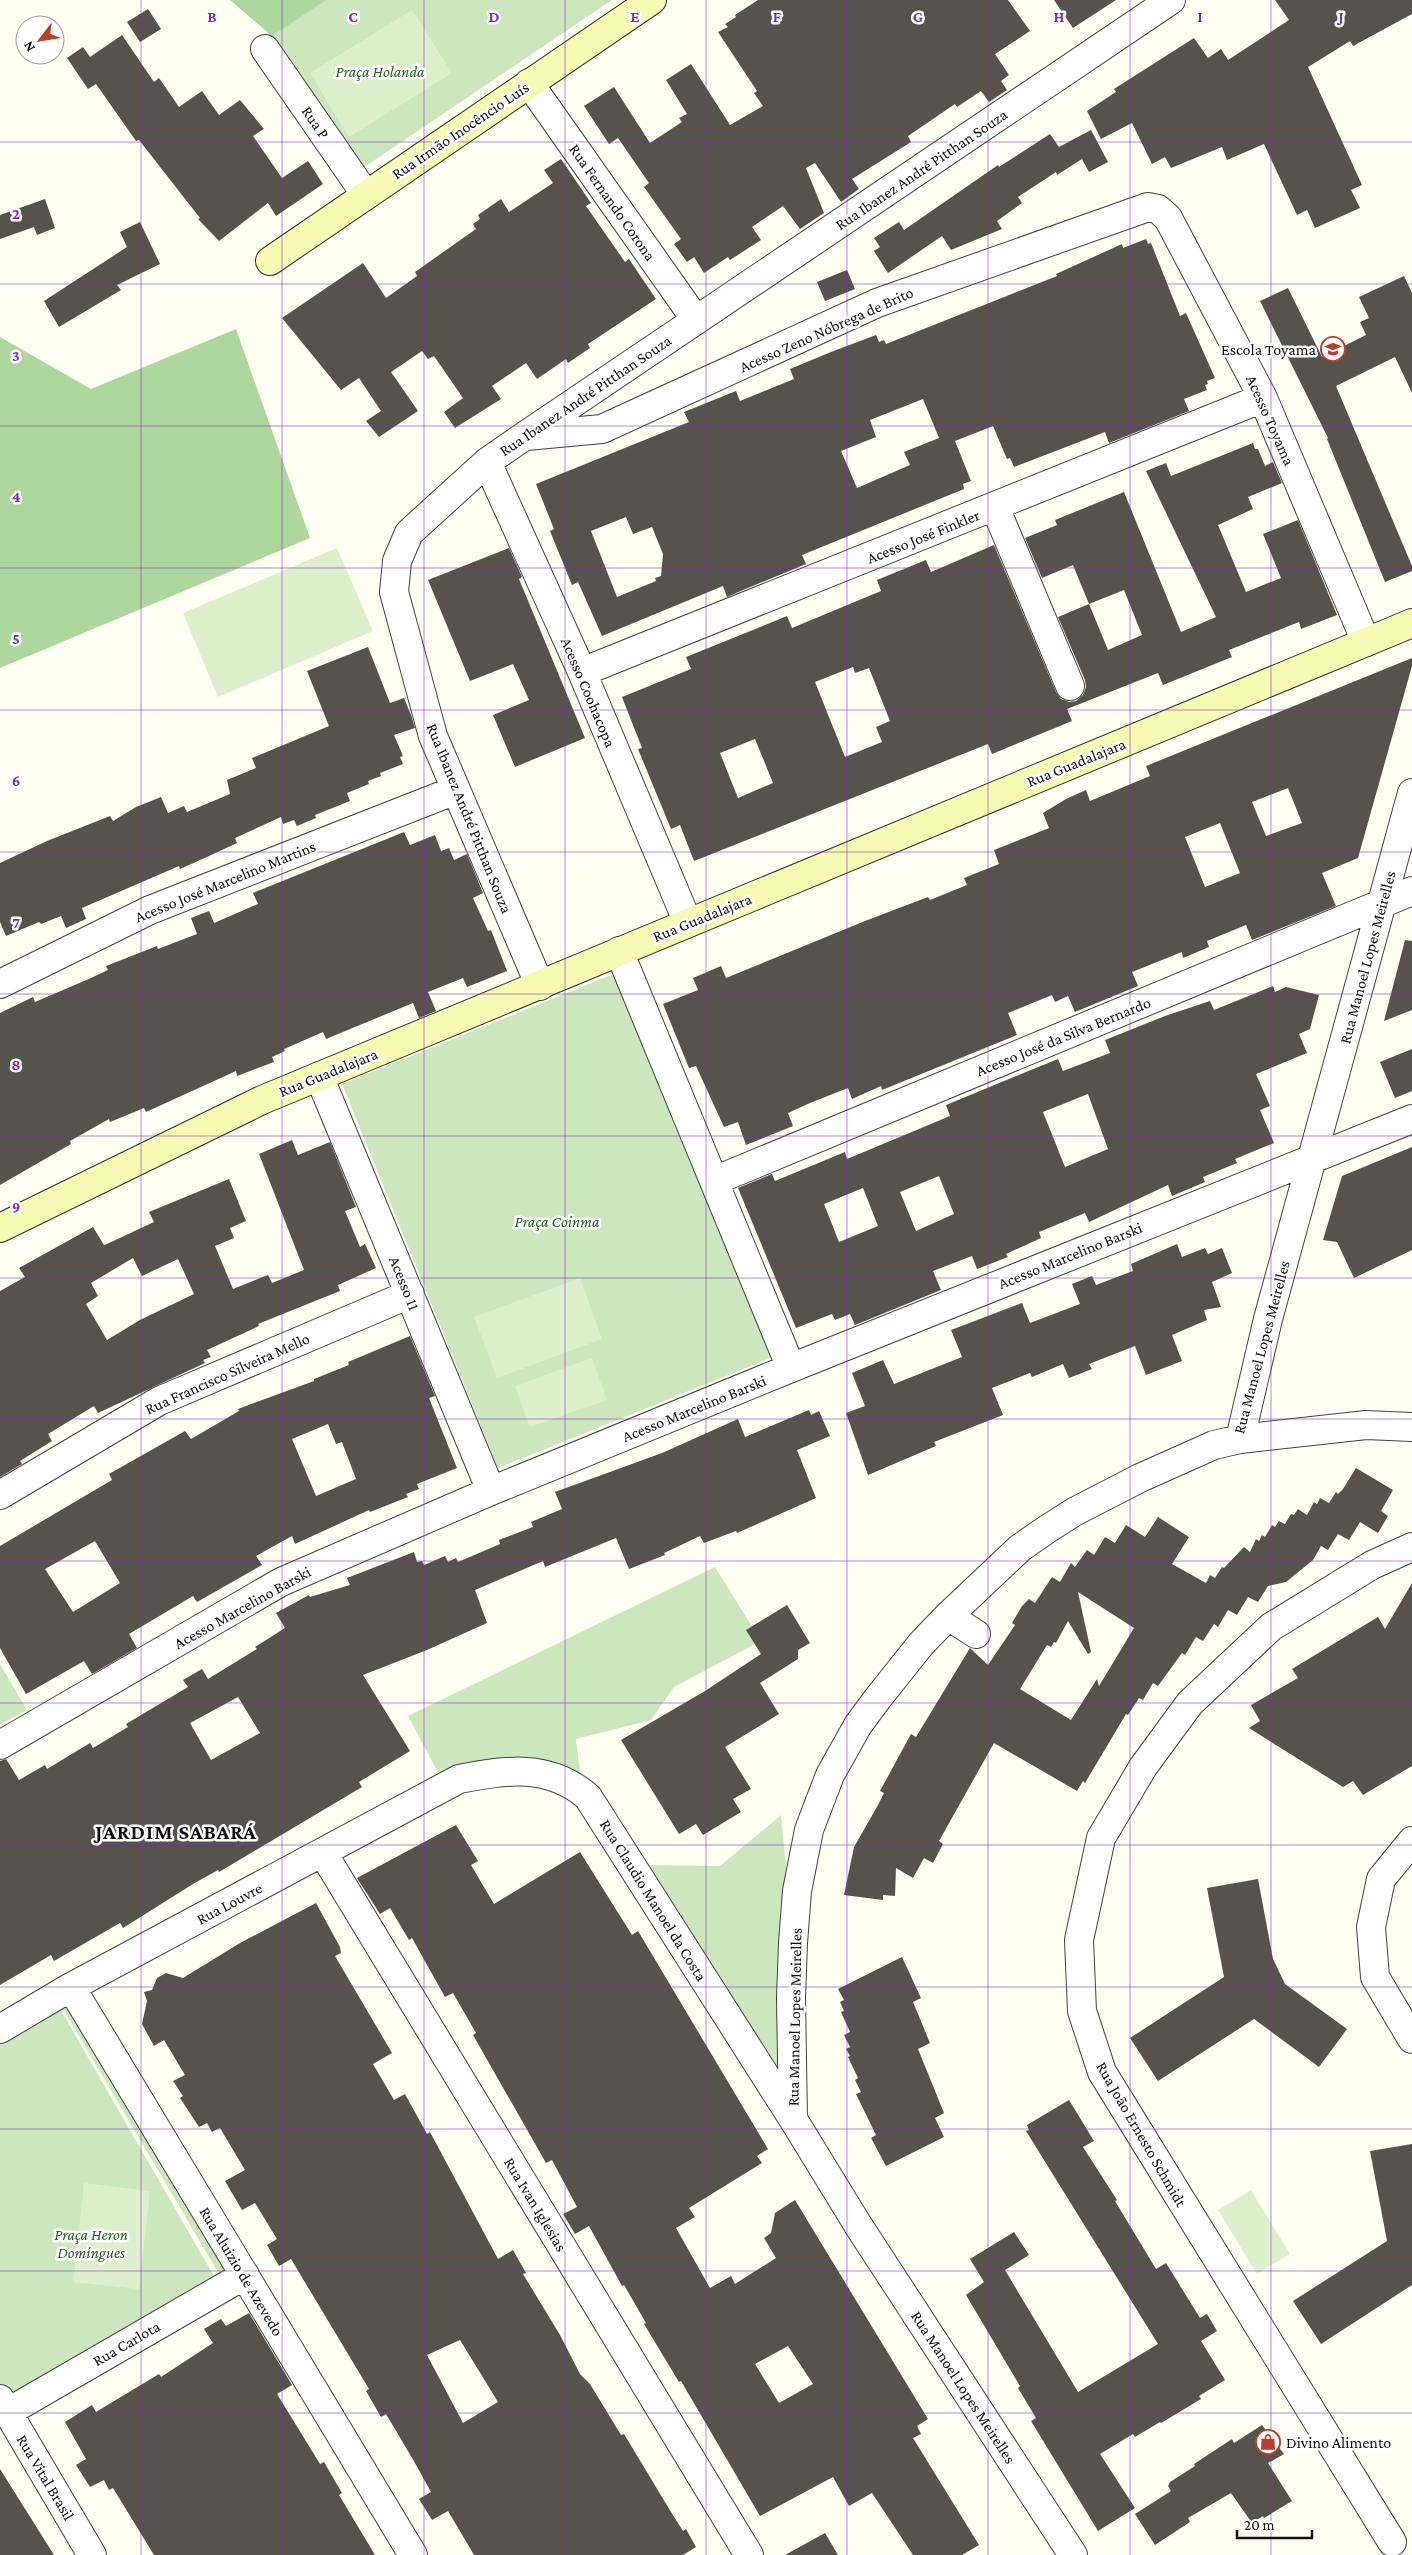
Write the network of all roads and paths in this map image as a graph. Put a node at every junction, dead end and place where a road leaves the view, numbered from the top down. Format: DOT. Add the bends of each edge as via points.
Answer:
graph roads {
  1 [pos="652,0"];
  2 [pos="1172,0"];
  3 [pos="265,48"];
  4 [pos="530,83"];
  5 [pos="366,195"];
  6 [pos="1158,209"];
  7 [pos="270,261"];
  8 [pos="696,320"];
  9 [pos="1263,398"];
  10 [pos="523,436"];
  11 [pos="487,462"];
  12 [pos="995,507"];
  13 [pos="1412,623"];
  14 [pos="1366,642"];
  15 [pos="582,672"];
  16 [pos="1070,686"];
  17 [pos="456,790"];
  18 [pos="1412,794"];
  19 [pos="1412,891"];
  20 [pos="1380,906"];
  21 [pos="688,923"];
  22 [pos="619,952"];
  23 [pos="0,984"];
  24 [pos="540,986"];
  25 [pos="319,1076"];
  26 [pos="1412,1119"];
  27 [pos="1314,1157"];
  28 [pos="714,1180"];
  29 [pos="0,1228"];
  30 [pos="410,1294"];
  31 [pos="791,1368"];
  32 [pos="1412,1427"];
  33 [pos="1240,1439"];
  34 [pos="491,1491"];
  35 [pos="0,1495"];
  36 [pos="1412,1547"];
  37 [pos="948,1616"];
  38 [pos="976,1634"];
  39 [pos="0,1745"];
  40 [pos="459,1780"];
  41 [pos="1409,1845"];
  42 [pos="324,1853"];
  43 [pos="71,1987"];
  44 [pos="0,2028"];
  45 [pos="1412,2039"];
  46 [pos="793,2119"];
  47 [pos="245,2275"];
  48 [pos="4,2405"];
  49 [pos="1392,2542"];
  50 [pos="92,2555"];
  51 [pos="413,2555"];
  52 [pos="749,2555"];
  53 [pos="1073,2555"];
  1 -- 4 [label="main road, Rua Irmão Inocêncio Luís"];
  2 -- 8 [label="street, Rua Ibanez André Pitthan Souza"];
  3 -- 5 [label="street, Rua P"];
  4 -- 5 [label="main road, Rua Irmão Inocêncio Luís"];
  4 -- 8 [label="street, Rua Fernando Corona"];
  5 -- 7 [label="main road, Rua Irmão Inocêncio Luís"];
  6 -- 9 [label="street, Acesso Toyama" via="1168,218"];
  6 -- 10 [label="street, Acesso Zeno Nóbrega de Brito" via="1148,207 877,303 602,429"];
  8 -- 10 [label="street, Rua Ibanez André Pitthan Souza"];
  9 -- 12 [label="street, Acesso José Finkler"];
  9 -- 14 [label="street, Acesso Toyama"];
  10 -- 11 [label="street, Rua Ibanez André Pitthan Souza"];
  11 -- 15 [label="street, Acesso Coohacopa"];
  11 -- 17 [label="street, Rua Ibanez André Pitthan Souza" via="409,532 396,561 394,592 433,736"];
  12 -- 15 [label="street, Acesso José Finkler"];
  12 -- 16 [label="street"];
  13 -- 14 [label="main road, Rua Guadalajara"];
  14 -- 21 [label="main road, Rua Guadalajara"];
  15 -- 21 [label="street, Acesso Coohacopa"];
  17 -- 23 [label="street, Acesso José Marcelino Martins" via="150,910"];
  17 -- 24 [label="street, Rua Ibanez André Pitthan Souza"];
  18 -- 20 [label="street, Rua Manoel Lopes Meirelles"];
  19 -- 20 [label="street, Acesso José da Silva Bernardo"];
  20 -- 27 [label="street, Rua Manoel Lopes Meirelles"];
  20 -- 28 [label="street, Acesso José da Silva Bernardo"];
  21 -- 22 [label="main road, Rua Guadalajara"];
  22 -- 24 [label="main road, Rua Guadalajara"];
  22 -- 28 [label="street"];
  24 -- 25 [label="main road, Rua Guadalajara"];
  25 -- 29 [label="main road, Rua Guadalajara" via="262,1100"];
  25 -- 30 [label="street, Acesso 11"];
  26 -- 27 [label="street, Acesso Marcelino Barski"];
  27 -- 31 [label="street, Acesso Marcelino Barski"];
  27 -- 33 [label="street, Rua Manoel Lopes Meirelles" via="1268,1319"];
  28 -- 31 [label="street"];
  30 -- 34 [label="street, Acesso 11"];
  30 -- 35 [label="street, Rua Francisco Silveira Mello" via="158,1401"];
  31 -- 34 [label="street, Acesso Marcelino Barski"];
  32 -- 33 [label="street" via="1366,1425"];
  33 -- 37 [label="street, Rua Manoel Lopes Meirelles" via="1183,1457 1074,1512 1020,1548"];
  34 -- 39 [label="street, Acesso Marcelino Barski" via="281,1582"];
  36 -- 49 [label="street, Rua João Ernesto Schmidt" via="1372,1565 1271,1627 1190,1703 1144,1767 1101,1838 1079,1940 1082,2011 1102,2072"];
  37 -- 38 [label="street"];
  37 -- 46 [label="street, Rua Manoel Lopes Meirelles" via="904,1665 858,1725 830,1774 809,1830 792,1943"];
  40 -- 42 [label="street, Rua Louvre"];
  40 -- 46 [label="street, Rua Claudio Manoel da Costa" via="503,1770 530,1772 573,1784 588,1797"];
  41 -- 45 [label="street" via="1381,1879 1370,1927 1375,1977"];
  42 -- 43 [label="street, Rua Louvre"];
  42 -- 52 [label="street, Rua Ivan Iglesias"];
  43 -- 44 [label="street, Rua Louvre"];
  43 -- 47 [label="street, Rua Aluizio de Azevedo"];
  46 -- 53 [label="street, Rua Manoel Lopes Meirelles" via="858,2225"];
  47 -- 48 [label="street, Rua Carlota"];
  47 -- 51 [label="street, Rua Aluizio de Azevedo"];
  48 -- 50 [label="street, Rua Vital Brasil"];
}
